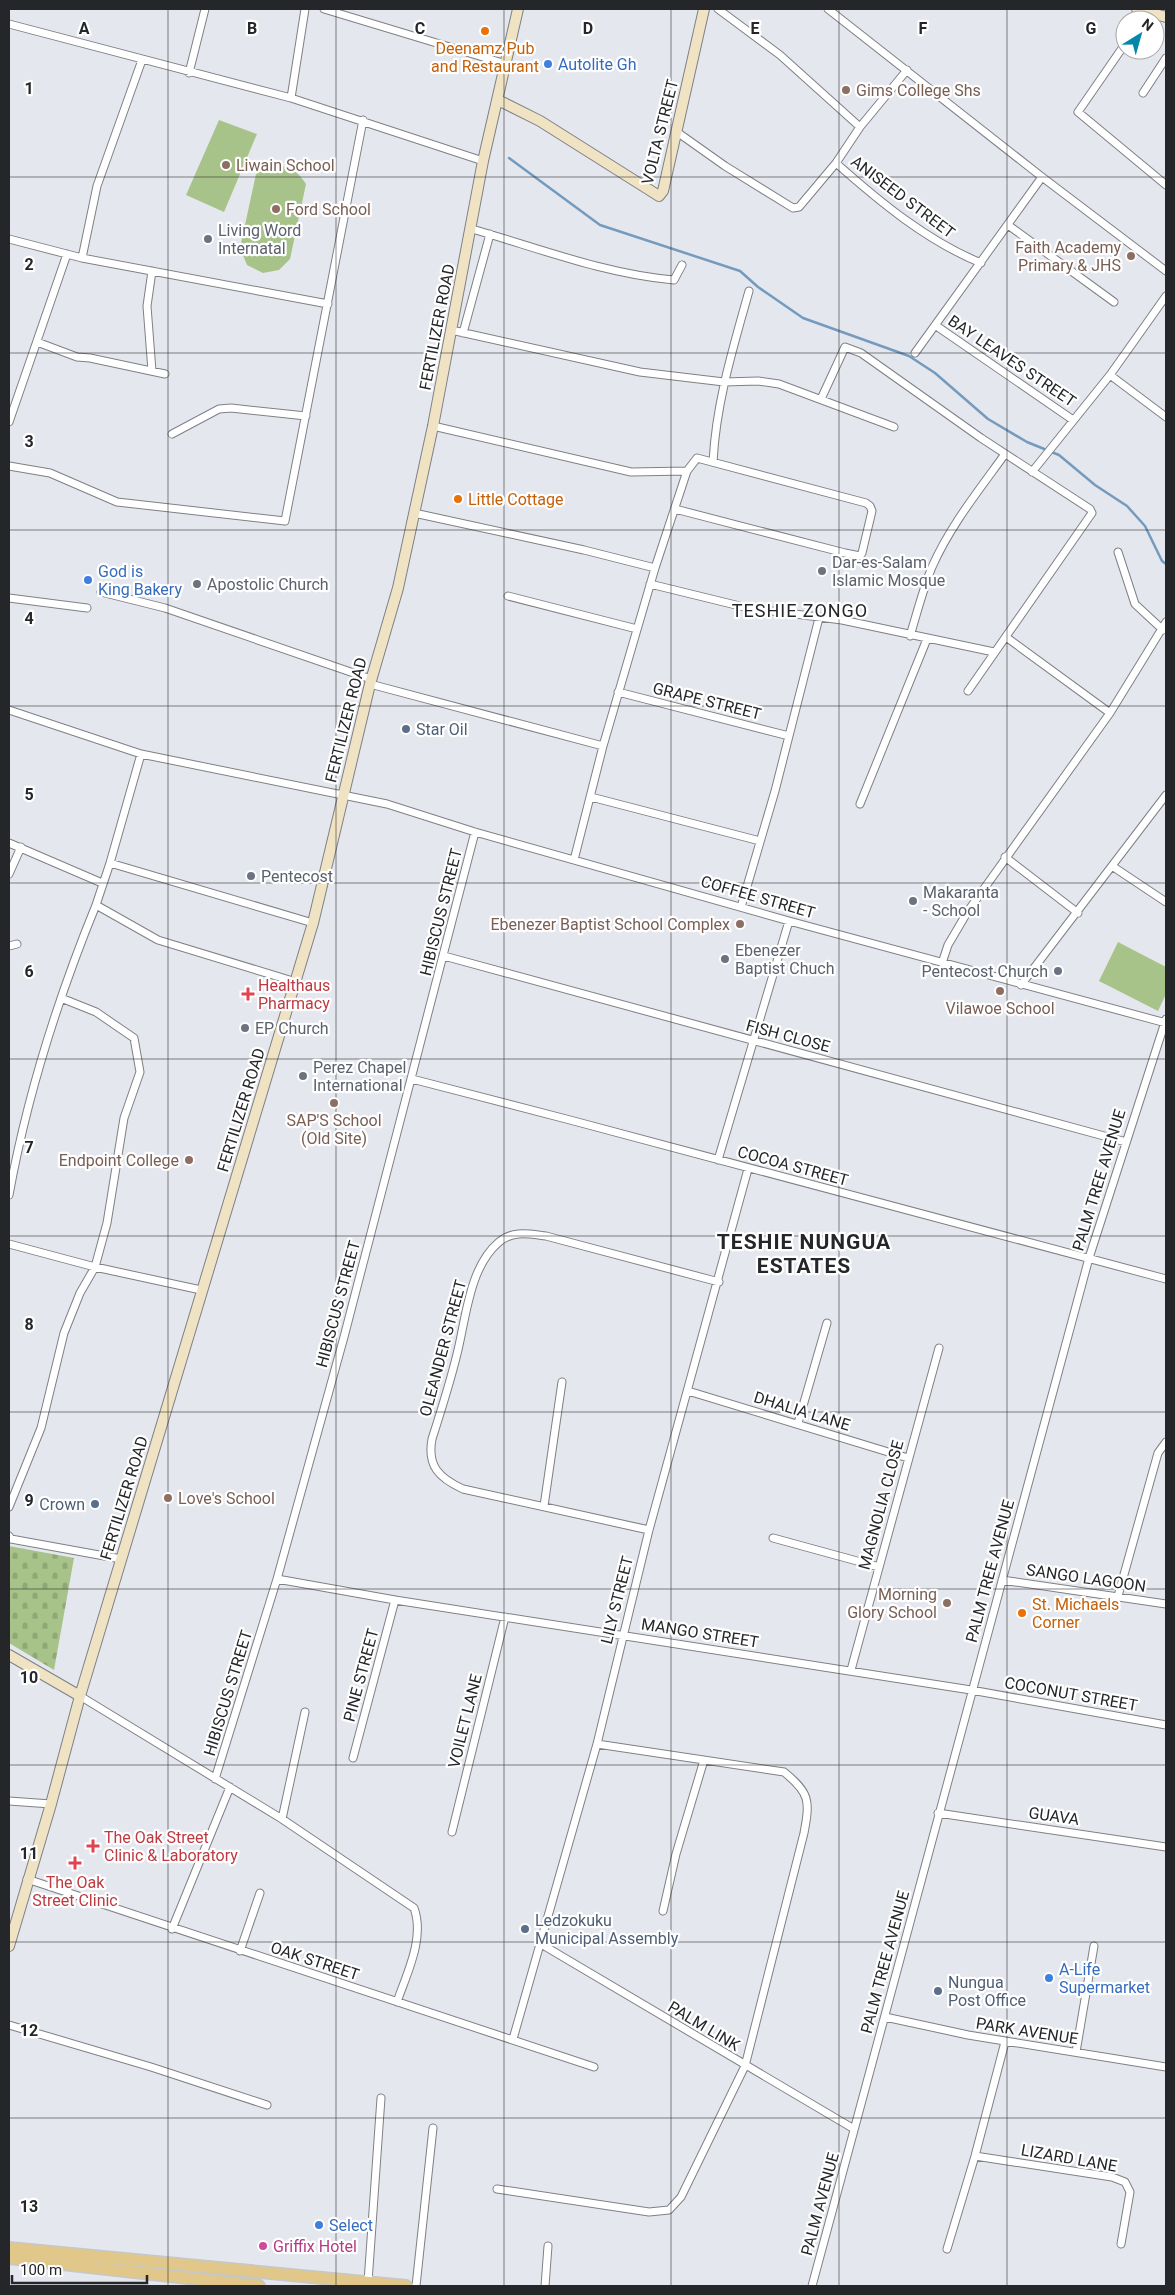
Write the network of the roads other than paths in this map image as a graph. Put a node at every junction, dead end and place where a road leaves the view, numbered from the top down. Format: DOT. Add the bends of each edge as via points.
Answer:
graph roads {
  1 [pos="205,9"];
  2 [pos="305,9"];
  3 [pos="324,9"];
  4 [pos="518,9"];
  5 [pos="704,9"];
  6 [pos="718,9"];
  7 [pos="828,9"];
  8 [pos="9,24"];
  9 [pos="1115,58"];
  10 [pos="1166,58"];
  11 [pos="142,60"];
  12 [pos="506,64"];
  13 [pos="907,70"];
  14 [pos="189,73"];
  15 [pos="1143,93"];
  16 [pos="291,98"];
  17 [pos="498,100"];
  18 [pos="363,120"];
  19 [pos="860,127"];
  20 [pos="678,132"];
  21 [pos="483,161"];
  22 [pos="836,164"];
  23 [pos="1042,178"];
  24 [pos="1166,185"];
  25 [pos="1008,225"];
  26 [pos="472,229"];
  27 [pos="490,234"];
  28 [pos="9,239"];
  29 [pos="67,254"];
  30 [pos="82,258"];
  31 [pos="981,263"];
  32 [pos="682,265"];
  33 [pos="152,271"];
  34 [pos="1166,271"];
  35 [pos="749,291"];
  36 [pos="1166,296"];
  37 [pos="1114,302"];
  38 [pos="328,304"];
  39 [pos="935,325"];
  40 [pos="451,330"];
  41 [pos="463,333"];
  42 [pos="37,342"];
  43 [pos="915,353"];
  44 [pos="152,371"];
  45 [pos="165,374"];
  46 [pos="1110,375"];
  47 [pos="724,382"];
  48 [pos="820,399"];
  49 [pos="306,416"];
  50 [pos="1166,417"];
  51 [pos="1073,420"];
  52 [pos="9,422"];
  53 [pos="432,426"];
  54 [pos="894,427"];
  55 [pos="172,434"];
  56 [pos="1005,454"];
  57 [pos="713,462"];
  58 [pos="9,466"];
  59 [pos="688,471"];
  60 [pos="1032,472"];
  61 [pos="675,509"];
  62 [pos="414,513"];
  63 [pos="1118,552"];
  64 [pos="655,568"];
  65 [pos="650,584"];
  66 [pos="101,592"];
  67 [pos="508,596"];
  68 [pos="9,598"];
  69 [pos="87,608"];
  70 [pos="819,618"];
  71 [pos="1164,626"];
  72 [pos="637,629"];
  73 [pos="910,636"];
  74 [pos="1006,637"];
  75 [pos="927,639"];
  76 [pos="994,652"];
  77 [pos="371,681"];
  78 [pos="968,691"];
  79 [pos="618,692"];
  80 [pos="9,710"];
  81 [pos="1110,713"];
  82 [pos="788,736"];
  83 [pos="603,746"];
  84 [pos="141,754"];
  85 [pos="342,794"];
  86 [pos="1166,795"];
  87 [pos="591,797"];
  88 [pos="860,804"];
  89 [pos="476,832"];
  90 [pos="760,840"];
  91 [pos="9,843"];
  92 [pos="21,847"];
  93 [pos="1005,857"];
  94 [pos="574,860"];
  95 [pos="110,863"];
  96 [pos="1112,866"];
  97 [pos="9,874"];
  98 [pos="102,883"];
  99 [pos="1166,902"];
  100 [pos="96,905"];
  101 [pos="741,907"];
  102 [pos="1078,913"];
  103 [pos="789,921"];
  104 [pos="313,923"];
  105 [pos="444,956"];
  106 [pos="942,963"];
  107 [pos="296,982"];
  108 [pos="1021,985"];
  109 [pos="61,998"];
  110 [pos="1165,1022"];
  111 [pos="754,1041"];
  112 [pos="412,1080"];
  113 [pos="1126,1142"];
  114 [pos="718,1160"];
  115 [pos="748,1169"];
  116 [pos="9,1195"];
  117 [pos="9,1244"];
  118 [pos="1089,1258"];
  119 [pos="95,1267"];
  120 [pos="1166,1279"];
  121 [pos="718,1282"];
  122 [pos="201,1290"];
  123 [pos="827,1323"];
  124 [pos="938,1348"];
  125 [pos="562,1382"];
  126 [pos="688,1391"];
  127 [pos="798,1423"];
  128 [pos="1166,1442"];
  129 [pos="908,1458"];
  130 [pos="544,1506"];
  131 [pos="9,1507"];
  132 [pos="649,1530"];
  133 [pos="9,1536"];
  134 [pos="773,1538"];
  135 [pos="121,1558"];
  136 [pos="879,1566"];
  137 [pos="277,1579"];
  138 [pos="1002,1580"];
  139 [pos="1118,1596"];
  140 [pos="395,1600"];
  141 [pos="1166,1604"];
  142 [pos="505,1616"];
  143 [pos="622,1635"];
  144 [pos="9,1655"];
  145 [pos="851,1670"];
  146 [pos="971,1690"];
  147 [pos="80,1696"];
  148 [pos="305,1712"];
  149 [pos="1166,1725"];
  150 [pos="597,1744"];
  151 [pos="353,1758"];
  152 [pos="704,1760"];
  153 [pos="215,1779"];
  154 [pos="230,1787"];
  155 [pos="9,1801"];
  156 [pos="51,1804"];
  157 [pos="938,1813"];
  158 [pos="282,1819"];
  159 [pos="452,1832"];
  160 [pos="1166,1847"];
  161 [pos="27,1879"];
  162 [pos="260,1893"];
  163 [pos="663,1911"];
  164 [pos="172,1929"];
  165 [pos="542,1944"];
  166 [pos="9,1946"];
  167 [pos="1094,1946"];
  168 [pos="240,1951"];
  169 [pos="397,2002"];
  170 [pos="885,2017"];
  171 [pos="9,2024"];
  172 [pos="513,2039"];
  173 [pos="1005,2042"];
  174 [pos="1076,2052"];
  175 [pos="745,2066"];
  176 [pos="594,2067"];
  177 [pos="1166,2068"];
  178 [pos="381,2098"];
  179 [pos="267,2105"];
  180 [pos="433,2128"];
  181 [pos="854,2129"];
  182 [pos="975,2156"];
  183 [pos="498,2190"];
  184 [pos="1120,2244"];
  185 [pos="548,2246"];
  186 [pos="9,2248"];
  187 [pos="948,2248"];
  188 [pos="9,2258"];
  189 [pos="172,2282"];
  190 [pos="368,2282"];
  191 [pos="260,2286"];
  192 [pos="406,2286"];
  193 [pos="416,2286"];
  194 [pos="545,2286"];
  195 [pos="812,2286"];
  1 -- 14 [label="street"];
  2 -- 16 [label="street"];
  3 -- 12 [label="street"];
  4 -- 12 [label="street, FERTILIZER ROAD"];
  5 -- 20 [label="street, VOLTA STREET"];
  6 -- 19 [label="street" via="780,55"];
  7 -- 13 [label="street"];
  8 -- 11 [label="street"];
  9 -- 24 [label="street" via="1078,112"];
  10 -- 15 [label="street"];
  11 -- 14 [label="street"];
  11 -- 30 [label="street" via="97,186"];
  12 -- 17 [label="street, FERTILIZER ROAD"];
  13 -- 19 [label="street"];
  13 -- 23 [label="street"];
  14 -- 16 [label="street"];
  16 -- 18 [label="street"];
  17 -- 20 [label="street, VOLTA STREET" via="540,121 659,196"];
  17 -- 21 [label="street, FERTILIZER ROAD"];
  18 -- 21 [label="street"];
  18 -- 38 [label="street"];
  19 -- 22 [label="street"];
  20 -- 22 [label="street" via="725,166 794,208 802,205"];
  21 -- 26 [label="street, FERTILIZER ROAD"];
  22 -- 31 [label="street, ANISEED STREET" via="941,244"];
  23 -- 25 [label="street"];
  23 -- 34 [label="street"];
  25 -- 31 [label="street"];
  25 -- 37 [label="street"];
  26 -- 27 [label="street"];
  26 -- 40 [label="street, FERTILIZER ROAD"];
  27 -- 32 [label="street" via="634,275 674,280"];
  27 -- 41 [label="street"];
  28 -- 29 [label="street"];
  29 -- 30 [label="street"];
  29 -- 42 [label="street"];
  30 -- 33 [label="street"];
  31 -- 39 [label="street"];
  33 -- 38 [label="street"];
  33 -- 44 [label="street" via="147,306"];
  35 -- 47 [label="street"];
  36 -- 46 [label="street"];
  38 -- 49 [label="street"];
  39 -- 43 [label="street"];
  39 -- 51 [label="street, BAY LEAVES STREET"];
  40 -- 41 [label="street"];
  40 -- 53 [label="street, FERTILIZER ROAD"];
  41 -- 47 [label="street" via="640,372"];
  42 -- 44 [label="street" via="77,358"];
  42 -- 52 [label="street"];
  44 -- 45 [label="street"];
  46 -- 50 [label="street"];
  46 -- 51 [label="street"];
  47 -- 48 [label="street" via="779,384"];
  47 -- 57 [label="street" via="716,420"];
  48 -- 54 [label="street"];
  48 -- 56 [label="street" via="842,351 849,348 861,352"];
  49 -- 55 [label="street" via="219,409"];
  49 -- 58 [label="street" via="285,521 117,502 50,473"];
  51 -- 60 [label="street"];
  53 -- 59 [label="street" via="631,472"];
  53 -- 62 [label="street, FERTILIZER ROAD"];
  56 -- 60 [label="street"];
  56 -- 73 [label="street" via="941,550 924,588"];
  57 -- 59 [label="street" via="697,458"];
  57 -- 61 [label="street" via="866,503 872,511 861,555"];
  59 -- 61 [label="street"];
  60 -- 74 [label="street" via="1092,513"];
  61 -- 64 [label="street"];
  62 -- 64 [label="street"];
  62 -- 77 [label="street, FERTILIZER ROAD" via="398,588"];
  63 -- 71 [label="street" via="1135,604"];
  64 -- 65 [label="street"];
  65 -- 70 [label="street" via="748,608"];
  65 -- 72 [label="street"];
  66 -- 77 [label="street" via="165,608"];
  67 -- 72 [label="street"];
  68 -- 69 [label="street"];
  70 -- 73 [label="street" via="842,620"];
  70 -- 82 [label="street"];
  71 -- 81 [label="street"];
  72 -- 79 [label="street"];
  73 -- 75 [label="street"];
  74 -- 76 [label="street"];
  74 -- 81 [label="street"];
  75 -- 76 [label="street"];
  75 -- 88 [label="street"];
  76 -- 78 [label="street"];
  77 -- 83 [label="street"];
  77 -- 85 [label="street, FERTILIZER ROAD"];
  79 -- 82 [label="street, GRAPE STREET"];
  79 -- 83 [label="street"];
  80 -- 84 [label="street, COFFEE STREET"];
  81 -- 93 [label="street"];
  82 -- 90 [label="street"];
  83 -- 87 [label="street"];
  84 -- 85 [label="street, COFFEE STREET"];
  84 -- 95 [label="street"];
  85 -- 89 [label="street, COFFEE STREET" via="387,804"];
  85 -- 104 [label="street, FERTILIZER ROAD"];
  86 -- 96 [label="street"];
  87 -- 90 [label="street"];
  87 -- 94 [label="street"];
  89 -- 94 [label="street, COFFEE STREET"];
  89 -- 105 [label="street, HIBISCUS STREET"];
  90 -- 101 [label="street"];
  91 -- 92 [label="street"];
  92 -- 97 [label="street"];
  92 -- 98 [label="street"];
  93 -- 102 [label="street"];
  93 -- 106 [label="street" via="955,930"];
  94 -- 101 [label="street, COFFEE STREET"];
  95 -- 98 [label="street"];
  95 -- 104 [label="street"];
  96 -- 99 [label="street"];
  96 -- 102 [label="street"];
  98 -- 100 [label="street"];
  100 -- 107 [label="street" via="158,940"];
  100 -- 109 [label="street"];
  101 -- 103 [label="street, COFFEE STREET"];
  102 -- 108 [label="street"];
  103 -- 106 [label="street, COFFEE STREET"];
  103 -- 111 [label="street"];
  104 -- 107 [label="street, FERTILIZER ROAD"];
  105 -- 111 [label="street, FISH CLOSE"];
  105 -- 112 [label="street, HIBISCUS STREET"];
  106 -- 108 [label="street, COFFEE STREET"];
  107 -- 122 [label="street, FERTILIZER ROAD"];
  108 -- 110 [label="street, COFFEE STREET"];
  109 -- 116 [label="street" via="28,1110"];
  109 -- 119 [label="street" via="96,1012 134,1038 139,1058 140,1072 124,1118 107,1223"];
  110 -- 113 [label="street, PALM TREE AVENUE"];
  111 -- 113 [label="street, FISH CLOSE"];
  111 -- 114 [label="street"];
  112 -- 114 [label="street, COCOA STREET"];
  112 -- 137 [label="street, HIBISCUS STREET"];
  113 -- 118 [label="street, PALM TREE AVENUE"];
  114 -- 115 [label="street, COCOA STREET"];
  115 -- 118 [label="street, COCOA STREET"];
  115 -- 121 [label="street, LILY STREET"];
  117 -- 119 [label="street"];
  118 -- 120 [label="street, COCOA STREET"];
  118 -- 138 [label="street, PALM TREE AVENUE"];
  119 -- 122 [label="street"];
  119 -- 131 [label="street" via="80,1293 64,1333 41,1428"];
  121 -- 126 [label="street, LILY STREET"];
  121 -- 130 [label="street, OLEANDER STREET" via="546,1236 518,1232 500,1240 484,1257 430,1451 434,1468 447,1481 463,1489"];
  122 -- 135 [label="street, FERTILIZER ROAD"];
  123 -- 127 [label="street"];
  124 -- 129 [label="street, MAGNOLIA CLOSE"];
  125 -- 130 [label="street"];
  126 -- 127 [label="street, DHALIA LANE"];
  126 -- 132 [label="street, LILY STREET"];
  127 -- 129 [label="street, DHALIA LANE"];
  128 -- 139 [label="street" via="1158,1453"];
  129 -- 136 [label="street, MAGNOLIA CLOSE"];
  130 -- 132 [label="street, OLEANDER STREET"];
  132 -- 143 [label="street, LILY STREET"];
  133 -- 135 [label="street" via="11,1539"];
  134 -- 136 [label="street"];
  135 -- 147 [label="street, FERTILIZER ROAD"];
  136 -- 145 [label="street, MAGNOLIA CLOSE"];
  137 -- 140 [label="street, MANGO STREET"];
  137 -- 153 [label="street, HIBISCUS STREET"];
  138 -- 139 [label="street, SANGO LAGOON"];
  138 -- 146 [label="street, PALM TREE AVENUE"];
  139 -- 141 [label="street, SANGO LAGOON"];
  140 -- 142 [label="street, MANGO STREET"];
  140 -- 151 [label="street, PINE STREET"];
  142 -- 143 [label="street, MANGO STREET"];
  142 -- 159 [label="street, VOILET LANE"];
  143 -- 145 [label="street, MANGO STREET"];
  143 -- 150 [label="street, LILY STREET"];
  144 -- 147 [label="street"];
  145 -- 146 [label="street, MANGO STREET"];
  146 -- 149 [label="street, COCONUT STREET"];
  146 -- 157 [label="street, PALM TREE AVENUE"];
  147 -- 153 [label="street"];
  147 -- 156 [label="street, FERTILIZER ROAD"];
  148 -- 158 [label="street"];
  150 -- 152 [label="street"];
  150 -- 165 [label="street, LILY STREET"];
  152 -- 163 [label="street" via="678,1846"];
  152 -- 175 [label="street" via="784,1772 801,1785 809,1806"];
  153 -- 154 [label="street"];
  154 -- 158 [label="street"];
  154 -- 164 [label="street"];
  155 -- 156 [label="street"];
  156 -- 161 [label="street, FERTILIZER ROAD"];
  157 -- 160 [label="street, GUAVA"];
  157 -- 170 [label="street, PALM TREE AVENUE"];
  158 -- 169 [label="street" via="414,1908 418,1935"];
  161 -- 164 [label="street, OAK STREET"];
  161 -- 166 [label="street, FERTILIZER ROAD"];
  162 -- 168 [label="street"];
  164 -- 168 [label="street, OAK STREET"];
  165 -- 172 [label="street, LILY STREET"];
  165 -- 175 [label="street, PALM LINK"];
  167 -- 174 [label="street"];
  168 -- 169 [label="street, OAK STREET"];
  169 -- 172 [label="street, OAK STREET"];
  170 -- 173 [label="street, PARK AVENUE"];
  170 -- 181 [label="street, PALM TREE AVENUE"];
  171 -- 179 [label="street"];
  172 -- 176 [label="street, OAK STREET"];
  173 -- 174 [label="street, PARK AVENUE"];
  173 -- 182 [label="street"];
  174 -- 177 [label="street, PARK AVENUE"];
  175 -- 181 [label="street, PALM LINK"];
  175 -- 183 [label="street" via="681,2198 669,2210 649,2212"];
  178 -- 190 [label="street"];
  180 -- 193 [label="street"];
  181 -- 195 [label="street, PALM AVENUE"];
  182 -- 184 [label="street, LIZARD LANE" via="1112,2177 1125,2182 1130,2192"];
  182 -- 187 [label="street"];
  185 -- 194 [label="street"];
  186 -- 190 [label="main road"];
  188 -- 189 [label="main road"];
  189 -- 191 [label="main road"];
  190 -- 192 [label="main road"];
}
